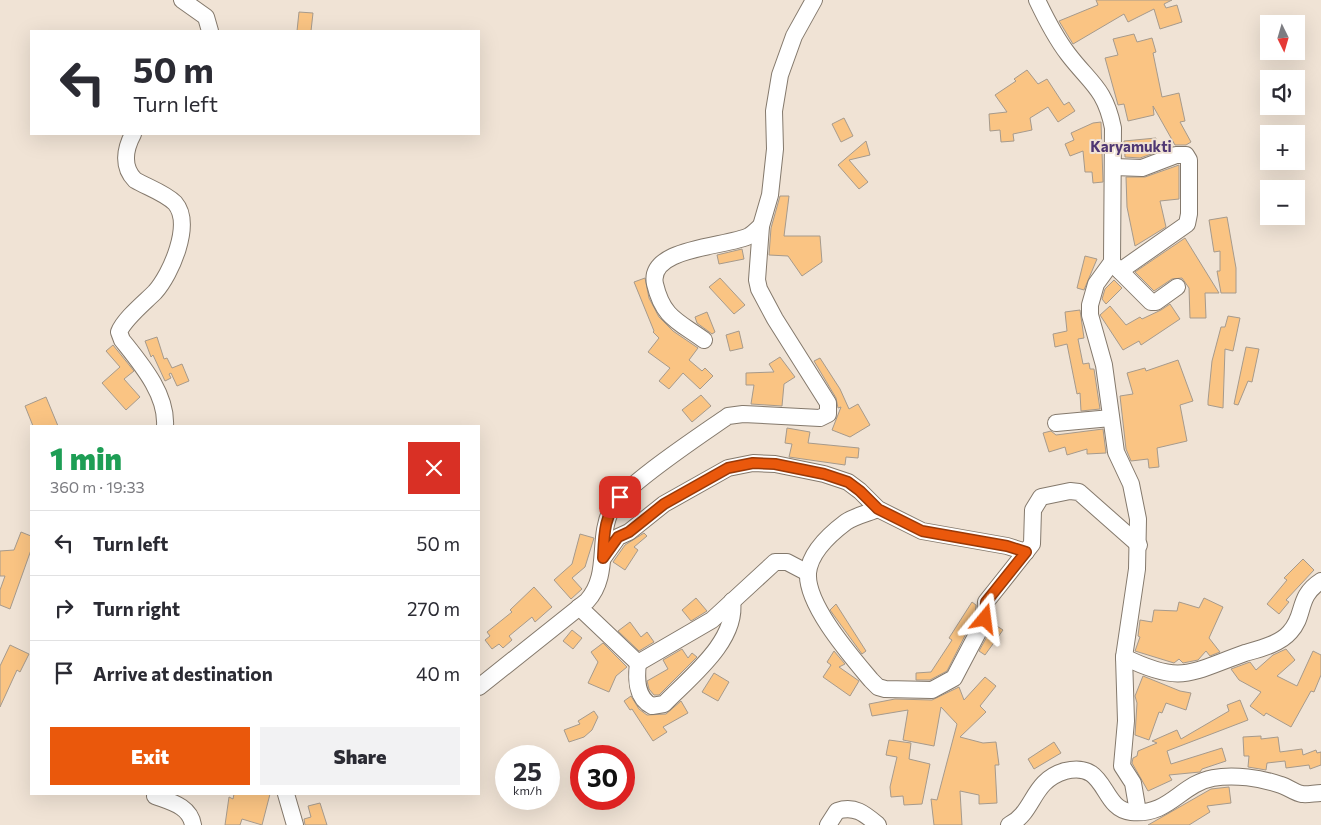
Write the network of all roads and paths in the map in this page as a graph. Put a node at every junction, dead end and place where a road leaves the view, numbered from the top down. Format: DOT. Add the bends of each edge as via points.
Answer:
graph roads {
  1 [pos="182,0"];
  2 [pos="814,0"];
  3 [pos="1037,0"];
  4 [pos="210,30"];
  5 [pos="133,135"];
  6 [pos="1114,168"];
  7 [pos="761,226"];
  8 [pos="1116,267"];
  9 [pos="1177,287"];
  10 [pos="704,340"];
  11 [pos="1112,418"];
  12 [pos="1056,424"];
  13 [pos="165,425"];
  14 [pos="878,509"];
  15 [pos="1139,545"];
  16 [pos="1026,552"];
  17 [pos="603,558"];
  18 [pos="808,573"];
  19 [pos="1321,581"];
  20 [pos="732,601"];
  21 [pos="578,607"];
  22 [pos="1124,657"];
  23 [pos="638,663"];
  24 [pos="480,686"];
  25 [pos="1321,793"];
  26 [pos="286,795"];
  27 [pos="155,796"];
  28 [pos="1138,812"];
  29 [pos="193,825"];
  30 [pos="295,825"];
  31 [pos="828,825"];
  32 [pos="878,825"];
  33 [pos="1009,825"];
  1 -- 4 [label="street" via="206,18"];
  2 -- 7 [label="street" via="794,36 780,75 774,111 771,188"];
  3 -- 6 [label="street" via="1068,55 1098,86 1104,98 1113,128"];
  5 -- 13 [label="street" via="126,153 130,175 174,203 182,221 174,261 162,284 119,332 155,388"];
  6 -- 8 [label="street"];
  6 -- 8 [label="street" via="1151,166 1180,154 1189,160 1187,224"];
  7 -- 10 [label="street" via="751,235 730,242 673,255 659,267 654,282 664,311"];
  7 -- 17 [label="street" via="759,289 828,403 828,414 820,418 728,416 634,485 612,506 604,535"];
  8 -- 9 [label="street" via="1151,302"];
  8 -- 11 [label="street" via="1096,284 1090,305"];
  11 -- 12 [label="street"];
  11 -- 15 [label="street" via="1116,452 1131,484"];
  14 -- 16 [label="street" via="922,531"];
  14 -- 17 [label="street" via="848,482 775,464 753,463 728,468 664,504 618,537"];
  14 -- 18 [label="street" via="848,521 834,532 819,547"];
  15 -- 16 [label="street" via="1082,495 1070,491 1038,500 1033,510 1033,540"];
  15 -- 22 [label="street"];
  16 -- 18 [label="street" via="986,602 985,619 957,673 950,681 932,690 878,687 836,635 815,602"];
  17 -- 21 [label="street" via="595,592"];
  18 -- 20 [label="street" via="787,562 775,562"];
  19 -- 22 [label="street" via="1308,592 1291,632 1202,671 1179,674 1155,672"];
  20 -- 23 [label="street" via="712,620"];
  20 -- 23 [label="street" via="730,623 716,650 664,704 647,704 639,691"];
  21 -- 23 [label="street"];
  21 -- 24 [label="street"];
  22 -- 28 [label="street" via="1126,721 1122,766 1133,783"];
  25 -- 28 [label="street" via="1302,794 1282,785 1258,780 1213,778 1192,785 1166,806"];
  26 -- 30 [label="street"];
  27 -- 29 [label="street" via="185,810"];
  28 -- 33 [label="street" via="1125,811 1095,776 1075,770 1043,782"];
  31 -- 32 [label="street" via="837,811 851,808 859,810"];
}
